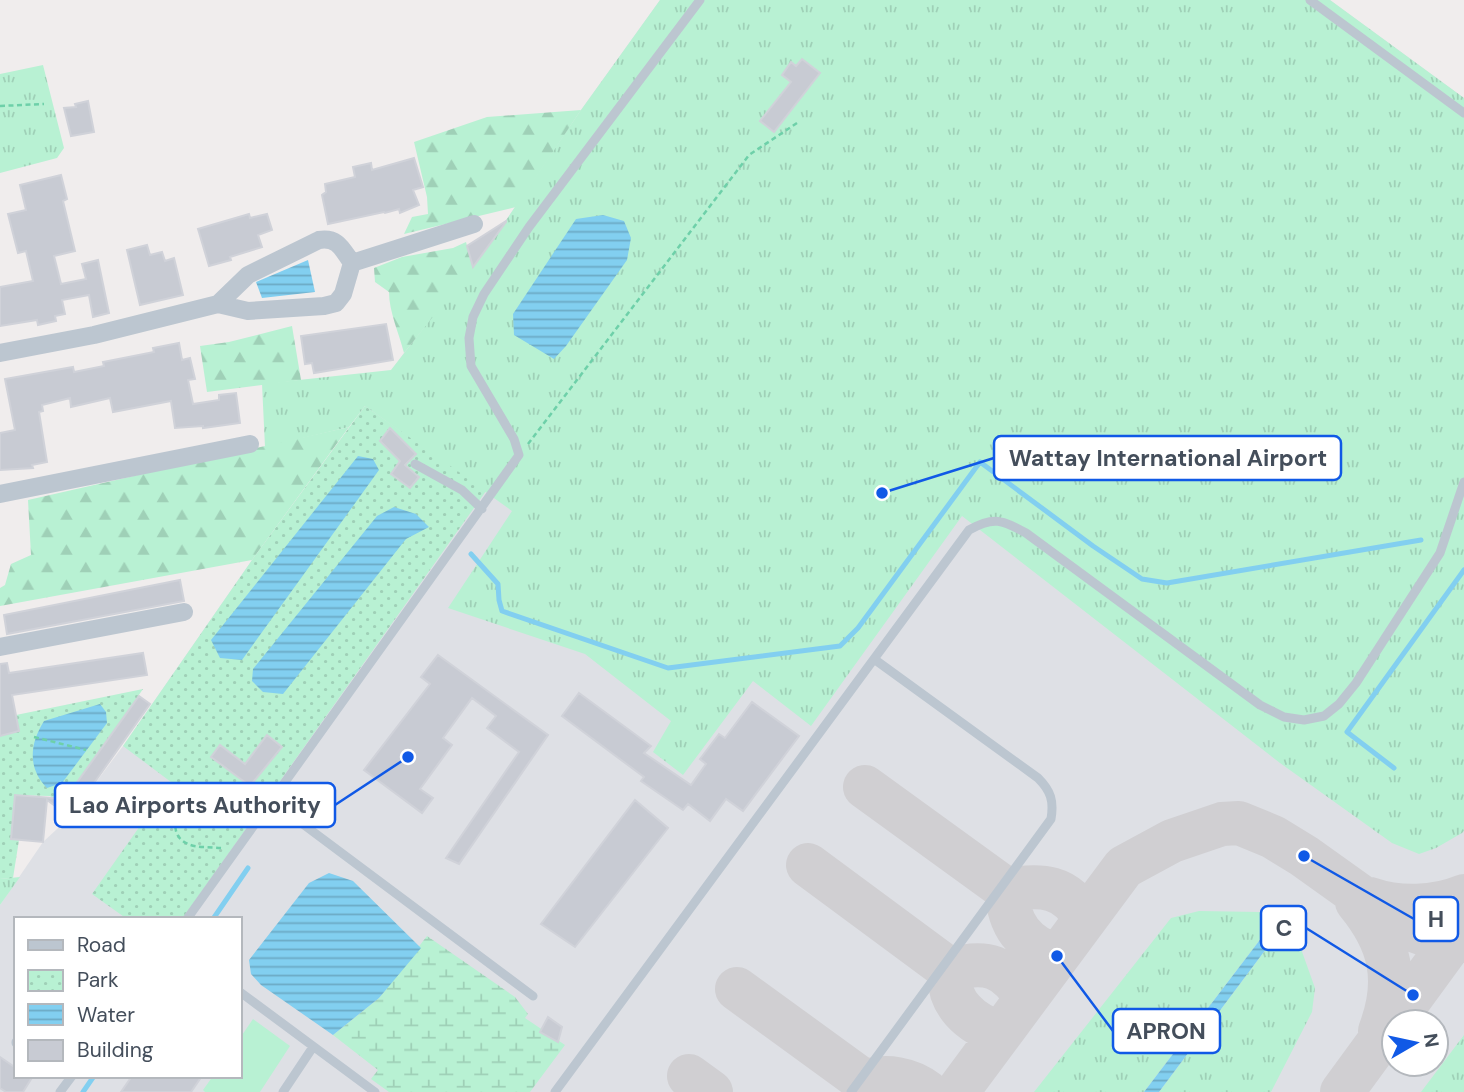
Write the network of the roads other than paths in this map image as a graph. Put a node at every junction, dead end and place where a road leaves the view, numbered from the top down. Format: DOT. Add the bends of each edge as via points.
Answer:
graph roads {
  1 [pos="700,0"];
  2 [pos="1310,0"];
  3 [pos="1464,113"];
  4 [pos="474,224"];
  5 [pos="352,263"];
  6 [pos="218,304"];
  7 [pos="0,353"];
  8 [pos="250,444"];
  9 [pos="415,464"];
  10 [pos="1464,482"];
  11 [pos="0,494"];
  12 [pos="482,509"];
  13 [pos="184,612"];
  14 [pos="0,647"];
  15 [pos="874,659"];
  16 [pos="272,801"];
  17 [pos="188,917"];
  18 [pos="242,993"];
  19 [pos="533,996"];
  20 [pos="313,1046"];
  21 [pos="66,1078"];
  22 [pos="60,1092"];
  23 [pos="283,1092"];
  24 [pos="375,1092"];
  25 [pos="555,1092"];
  26 [pos="851,1092"];
  1 -- 12 [label="lane" via="529,227 473,317 471,366 519,455"];
  2 -- 3 [label="lane"];
  4 -- 5 [label="street"];
  5 -- 6 [label="street" via="336,303 248,311"];
  5 -- 6 [label="street" via="338,242 319,240 248,275"];
  6 -- 7 [label="street"];
  8 -- 11 [label="street"];
  9 -- 12 [label="lane" via="462,490"];
  10 -- 15 [label="lane" via="1440,553 1356,683 1324,716 1284,717 1261,705 1007,523 986,521 970,530"];
  12 -- 16 [label="lane"];
  13 -- 14 [label="street"];
  15 -- 25 [label="lane"];
  15 -- 26 [label="lane" via="1038,778 1051,795 1053,808 1051,819"];
  16 -- 17 [label="lane"];
  16 -- 19 [label="lane"];
  18 -- 20 [label="lane"];
  20 -- 23 [label="lane"];
  20 -- 24 [label="lane"];
  21 -- 22 [label="lane"];
}
